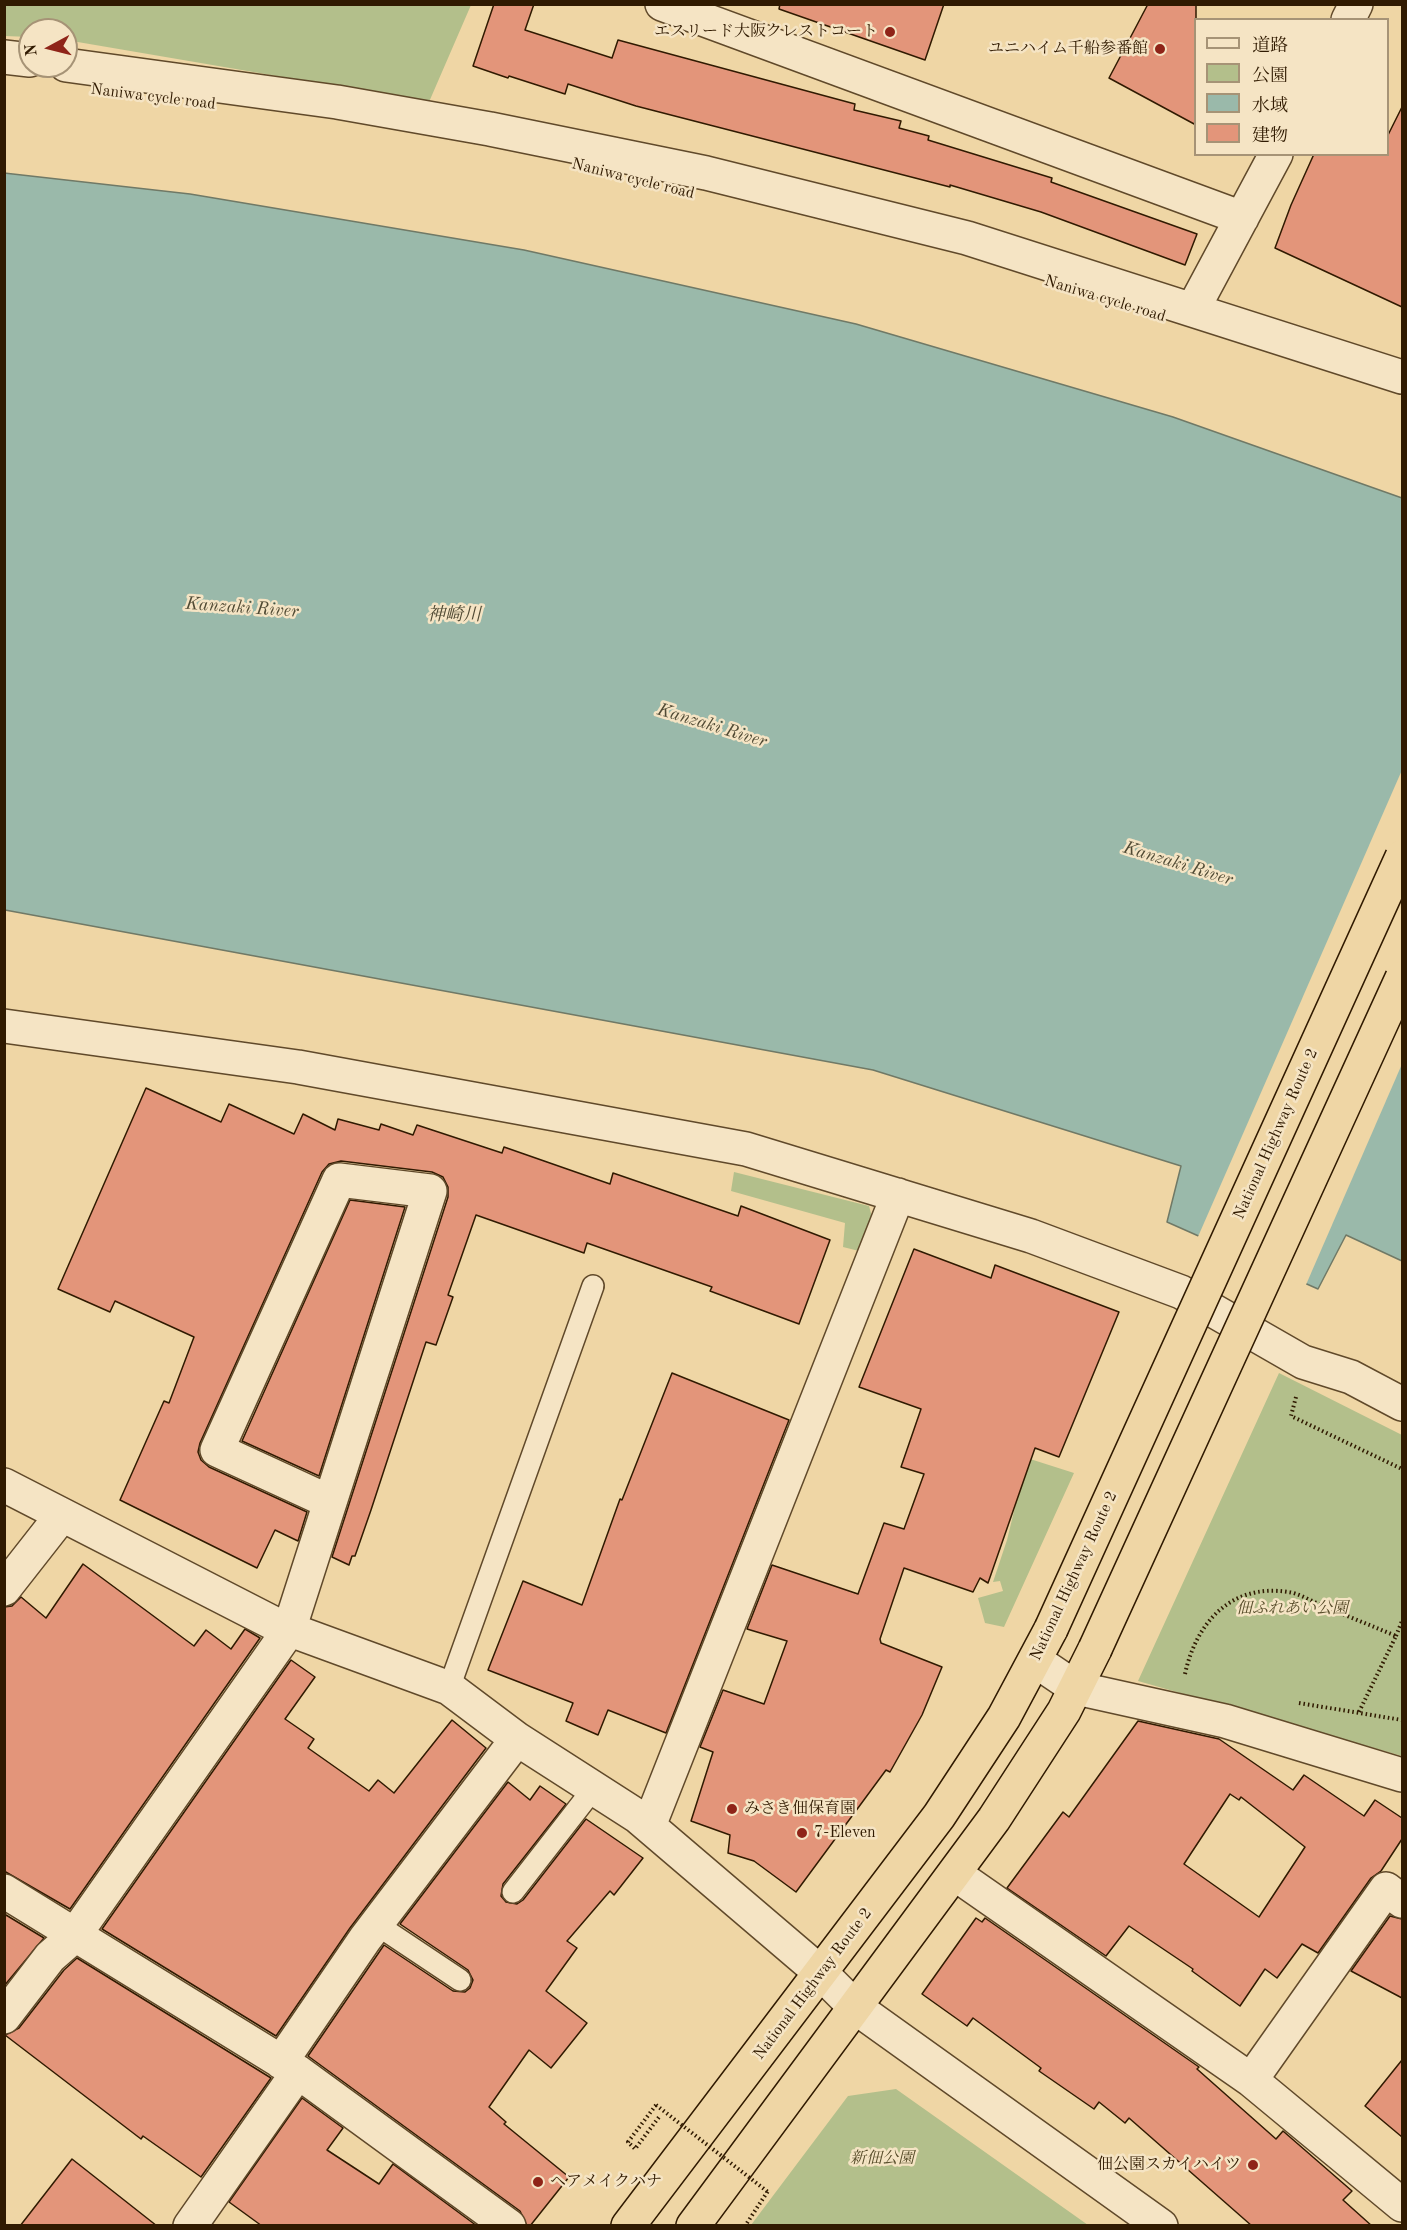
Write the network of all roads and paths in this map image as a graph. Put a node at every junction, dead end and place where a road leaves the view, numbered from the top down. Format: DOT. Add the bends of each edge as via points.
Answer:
graph roads {
  1 [pos="662,4"];
  2 [pos="1356,4"];
  3 [pos="1349,18"];
  4 [pos="78,67"];
  5 [pos="1275,156"];
  6 [pos="1242,218"];
  7 [pos="1193,309"];
  8 [pos="1402,377"];
  9 [pos="1402,857"];
  10 [pos="1402,978"];
  11 [pos="4,1026"];
  12 [pos="898,1195"];
  13 [pos="593,1286"];
  14 [pos="1304,1362"];
  15 [pos="1402,1404"];
  16 [pos="1402,1469"];
  17 [pos="4,1485"];
  18 [pos="330,1502"];
  19 [pos="62,1515"];
  20 [pos="4,1590"];
  21 [pos="1402,1621"];
  22 [pos="289,1630"];
  23 [pos="1396,1636"];
  24 [pos="1036,1661"];
  25 [pos="1076,1688"];
  26 [pos="449,1689"];
  27 [pos="1177,1710"];
  28 [pos="1358,1714"];
  29 [pos="517,1739"];
  30 [pos="1402,1775"];
  31 [pos="594,1788"];
  32 [pos="649,1826"];
  33 [pos="955,1874"];
  34 [pos="4,1891"];
  35 [pos="513,1892"];
  36 [pos="1402,1901"];
  37 [pos="376,1924"];
  38 [pos="74,1936"];
  39 [pos="821,1973"];
  40 [pos="460,1980"];
  41 [pos="855,2007"];
  42 [pos="4,2017"];
  43 [pos="289,2067"];
  44 [pos="1251,2080"];
  45 [pos="659,2118"];
  46 [pos="768,2192"];
  47 [pos="1402,2205"];
  48 [pos="190,2226"];
  49 [pos="509,2226"];
  50 [pos="628,2226"];
  51 [pos="693,2226"];
  52 [pos="1161,2226"];
  1 -- 6 [label="street"];
  2 -- 3 [label="street"];
  4 -- 7 [label="street" via="337,102 706,173 967,238"];
  5 -- 6 [label="street"];
  6 -- 7 [label="street"];
  7 -- 8 [label="street"];
  9 -- 24 [label="highway, National Highway Route 2, bridge"];
  10 -- 25 [label="highway, bridge"];
  11 -- 12 [label="street" via="298,1067 746,1149"];
  12 -- 14 [label="street" via="1031,1236 1181,1292"];
  12 -- 32 [label="street"];
  13 -- 26 [label="lane"];
  14 -- 15 [label="street" via="1351,1377"];
  14 -- 16 [label="path" via="1291,1416"];
  17 -- 19 [label="street"];
  18 -- 18 [label="street" via="391,1313 430,1191 339,1180 218,1450"];
  18 -- 22 [label="street"];
  19 -- 20 [label="street"];
  19 -- 22 [label="street"];
  21 -- 23 [label="path"];
  22 -- 26 [label="street"];
  22 -- 38 [label="street"];
  23 -- 27 [label="path" via="1290,1592 1263,1591 1233,1599 1206,1622 1194,1643"];
  23 -- 28 [label="path"];
  24 -- 25 [label="street"];
  24 -- 39 [label="highway, National Highway Route 2" via="939,1815"];
  25 -- 27 [label="street"];
  25 -- 33 [label="highway" via="1029,1767"];
  26 -- 29 [label="street"];
  27 -- 30 [label="street" via="1226,1721"];
  29 -- 31 [label="street"];
  29 -- 37 [label="street"];
  31 -- 32 [label="street"];
  31 -- 35 [label="lane"];
  32 -- 39 [label="street"];
  33 -- 41 [label="highway"];
  33 -- 44 [label="street"];
  34 -- 38 [label="street"];
  36 -- 44 [label="street" via="1386,1889"];
  37 -- 40 [label="lane"];
  37 -- 43 [label="street"];
  38 -- 42 [label="street" via="50,1957"];
  38 -- 43 [label="street"];
  39 -- 41 [label="street"];
  39 -- 50 [label="highway, National Highway Route 2"];
  41 -- 51 [label="highway"];
  41 -- 52 [label="street"];
  43 -- 48 [label="street"];
  43 -- 49 [label="street"];
  44 -- 47 [label="street"];
  45 -- 46 [label="path, bridge" via="635,2149 628,2142 656,2105"];
}
